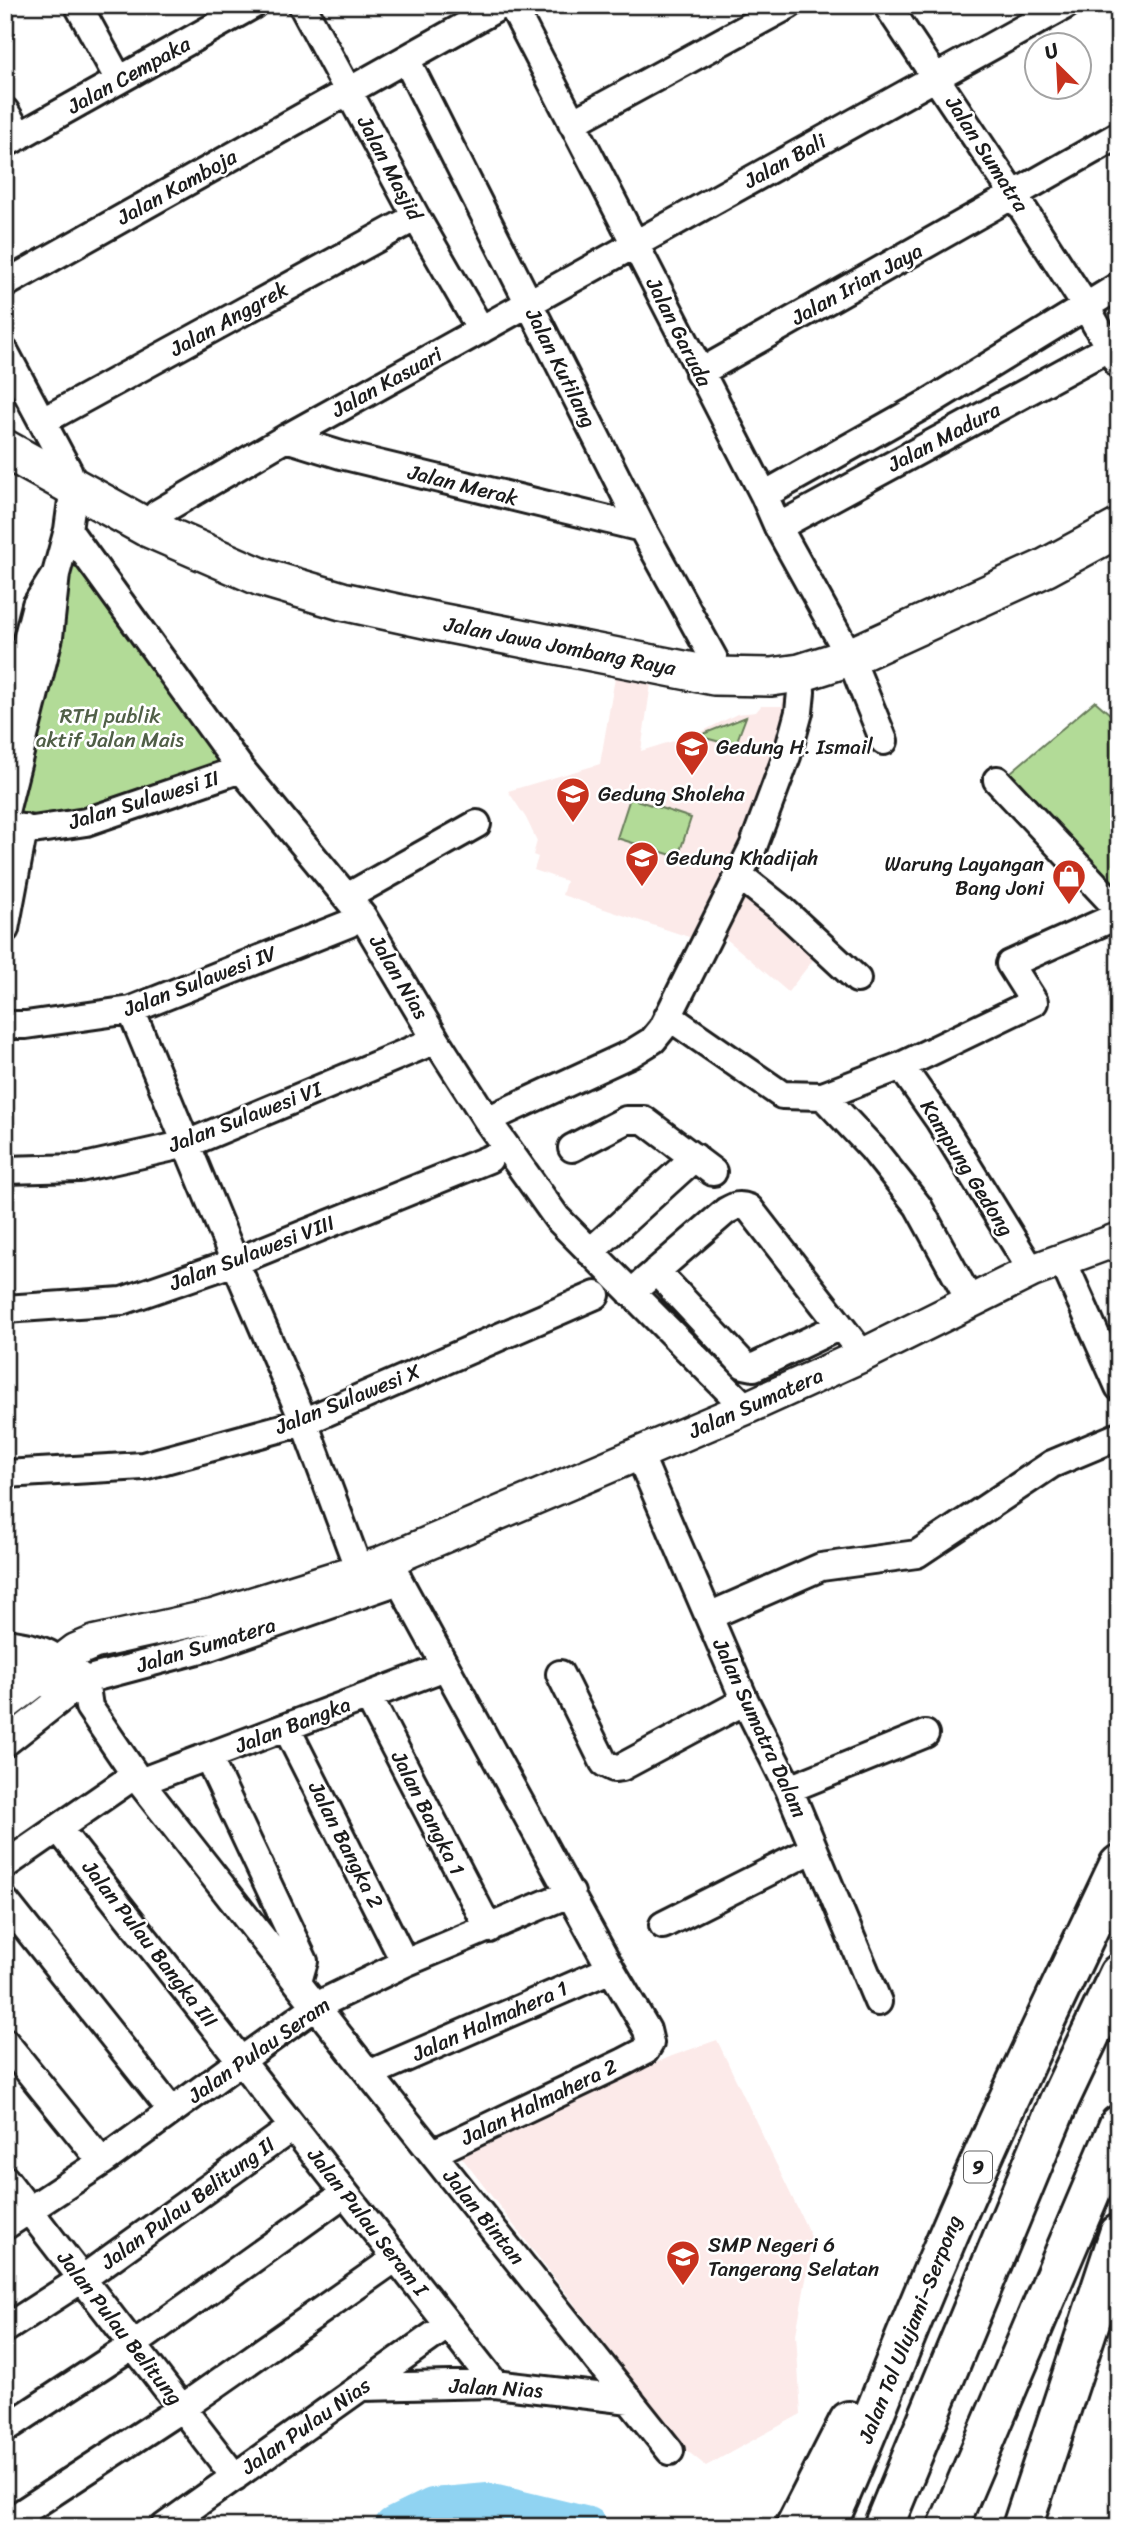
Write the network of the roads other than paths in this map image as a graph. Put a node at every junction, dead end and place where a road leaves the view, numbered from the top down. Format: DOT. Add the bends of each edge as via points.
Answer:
graph roads {
  1 [pos="78,5"];
  2 [pos="253,5"];
  3 [pos="302,5"];
  4 [pos="502,5"];
  5 [pos="512,5"];
  6 [pos="789,5"];
  7 [pos="887,5"];
  8 [pos="1066,5"];
  9 [pos="406,58"];
  10 [pos="937,77"];
  11 [pos="119,80"];
  12 [pos="349,90"];
  13 [pos="5,111"];
  14 [pos="572,123"];
  15 [pos="1119,135"];
  16 [pos="12,140"];
  17 [pos="1014,195"];
  18 [pos="416,217"];
  19 [pos="634,244"];
  20 [pos="5,284"];
  21 [pos="1119,286"];
  22 [pos="529,303"];
  23 [pos="1085,305"];
  24 [pos="481,330"];
  25 [pos="5,352"];
  26 [pos="1116,352"];
  27 [pos="699,373"];
  28 [pos="43,421"];
  29 [pos="286,438"];
  30 [pos="5,449"];
  31 [pos="74,486"];
  32 [pos="764,495"];
  33 [pos="146,527"];
  34 [pos="778,527"];
  35 [pos="642,528"];
  36 [pos="1119,528"];
  37 [pos="68,530"];
  38 [pos="56,574"];
  39 [pos="849,657"];
  40 [pos="800,673"];
  41 [pos="714,676"];
  42 [pos="5,725"];
  43 [pos="884,741"];
  44 [pos="242,769"];
  45 [pos="997,780"];
  46 [pos="12,822"];
  47 [pos="477,824"];
  48 [pos="739,876"];
  49 [pos="347,897"];
  50 [pos="1119,912"];
  51 [pos="348,924"];
  52 [pos="5,929"];
  53 [pos="857,979"];
  54 [pos="131,1010"];
  55 [pos="668,1016"];
  56 [pos="5,1025"];
  57 [pos="436,1040"];
  58 [pos="901,1066"];
  59 [pos="823,1097"];
  60 [pos="487,1120"];
  61 [pos="187,1143"];
  62 [pos="572,1148"];
  63 [pos="489,1159"];
  64 [pos="5,1170"];
  65 [pos="1119,1239"];
  66 [pos="590,1252"];
  67 [pos="1062,1259"];
  68 [pos="235,1262"];
  69 [pos="656,1271"];
  70 [pos="1032,1271"];
  71 [pos="631,1293"];
  72 [pos="596,1295"];
  73 [pos="970,1301"];
  74 [pos="5,1309"];
  75 [pos="840,1326"];
  76 [pos="863,1355"];
  77 [pos="1119,1387"];
  78 [pos="746,1408"];
  79 [pos="304,1422"];
  80 [pos="1119,1436"];
  81 [pos="639,1454"];
  82 [pos="5,1474"];
  83 [pos="359,1570"];
  84 [pos="394,1570"];
  85 [pos="709,1616"];
  86 [pos="5,1643"];
  87 [pos="445,1667"];
  88 [pos="5,1668"];
  89 [pos="560,1674"];
  90 [pos="62,1679"];
  91 [pos="368,1696"];
  92 [pos="745,1701"];
  93 [pos="5,1704"];
  94 [pos="286,1727"];
  95 [pos="925,1734"];
  96 [pos="5,1743"];
  97 [pos="208,1757"];
  98 [pos="138,1779"];
  99 [pos="789,1789"];
  100 [pos="58,1828"];
  101 [pos="814,1849"];
  102 [pos="5,1865"];
  103 [pos="1119,1865"];
  104 [pos="571,1893"];
  105 [pos="5,1901"];
  106 [pos="663,1925"];
  107 [pos="489,1929"];
  108 [pos="405,1963"];
  109 [pos="611,1969"];
  110 [pos="1119,1974"];
  111 [pos="298,1982"];
  112 [pos="878,2002"];
  113 [pos="316,2006"];
  114 [pos="5,2042"];
  115 [pos="241,2061"];
  116 [pos="369,2074"];
  117 [pos="172,2111"];
  118 [pos="1119,2124"];
  119 [pos="293,2127"];
  120 [pos="433,2153"];
  121 [pos="102,2162"];
  122 [pos="5,2179"];
  123 [pos="345,2193"];
  124 [pos="30,2211"];
  125 [pos="5,2226"];
  126 [pos="1119,2234"];
  127 [pos="396,2258"];
  128 [pos="82,2279"];
  129 [pos="448,2325"];
  130 [pos="5,2329"];
  131 [pos="133,2345"];
  132 [pos="495,2384"];
  133 [pos="362,2387"];
  134 [pos="630,2400"];
  135 [pos="182,2408"];
  136 [pos="5,2429"];
  137 [pos="670,2451"];
  138 [pos="837,2472"];
  139 [pos="235,2477"];
  140 [pos="5,2524"];
  141 [pos="164,2527"];
  142 [pos="795,2527"];
  143 [pos="826,2527"];
  144 [pos="883,2527"];
  145 [pos="948,2527"];
  146 [pos="1022,2527"];
  1 -- 11 [label="street"];
  2 -- 11 [label="street, Jalan Cempaka"];
  3 -- 12 [label="street, Jalan Masjid"];
  4 -- 9 [label="street, Jalan Kamboja"];
  5 -- 14 [label="street, Jalan Garuda"];
  6 -- 14 [label="street"];
  7 -- 10 [label="street, Jalan Sumatra"];
  8 -- 10 [label="street, Jalan Bali"];
  9 -- 12 [label="street, Jalan Kamboja"];
  9 -- 22 [label="street, Jalan Kutilang"];
  10 -- 17 [label="street, Jalan Sumatra"];
  10 -- 19 [label="street, Jalan Bali"];
  11 -- 16 [label="street, Jalan Cempaka"];
  12 -- 18 [label="street, Jalan Masjid"];
  12 -- 20 [label="street, Jalan Kamboja"];
  13 -- 16 [label="street"];
  14 -- 19 [label="street, Jalan Garuda"];
  15 -- 17 [label="street, Jalan Irian Jaya"];
  17 -- 23 [label="street, Jalan Sumatra"];
  17 -- 27 [label="street, Jalan Irian Jaya"];
  18 -- 24 [label="street, Jalan Masjid"];
  18 -- 28 [label="street, Jalan Anggrek"];
  19 -- 22 [label="street, Jalan Kasuari"];
  19 -- 27 [label="street, Jalan Garuda"];
  21 -- 23 [label="street"];
  22 -- 24 [label="street, Jalan Kasuari"];
  22 -- 35 [label="street, Jalan Kutilang"];
  23 -- 26 [label="street, Jalan Sumatra"];
  23 -- 32 [label="street, Jalan Madura" via="928,403"];
  24 -- 29 [label="street, Jalan Kasuari"];
  25 -- 28 [label="street"];
  26 -- 34 [label="street, Jalan Madura"];
  27 -- 32 [label="street, Jalan Garuda"];
  28 -- 31 [label="street"];
  29 -- 33 [label="street, Jalan Kasuari" via="158,513"];
  29 -- 35 [label="street, Jalan Merak"];
  30 -- 31 [label="main road, Jalan Jawa Jombang Raya"];
  31 -- 33 [label="main road, Jalan Jawa Jombang Raya"];
  31 -- 37 [label="street"];
  32 -- 34 [label="street, Jalan Garuda"];
  33 -- 41 [label="main road, Jalan Jawa Jombang Raya" via="261,577 342,601"];
  34 -- 39 [label="street, Jalan Garuda"];
  35 -- 41 [label="street, Jalan Kutilang" via="714,659"];
  36 -- 39 [label="main road, Jalan Jawa Jombang Raya" via="1045,568"];
  37 -- 38 [label="street"];
  37 -- 44 [label="street, Jalan Nias"];
  38 -- 42 [label="street" via="36,605"];
  38 -- 46 [label="street" via="49,637"];
  39 -- 40 [label="main road, Jalan Jawa Jombang Raya"];
  39 -- 43 [label="street, Jalan Garuda"];
  40 -- 41 [label="main road, Jalan Jawa Jombang Raya"];
  40 -- 48 [label="street" via="799,712 787,756"];
  44 -- 46 [label="street, Jalan Sulawesi II" via="86,822 33,830"];
  44 -- 49 [label="street, Jalan Nias"];
  45 -- 50 [label="street"];
  46 -- 52 [label="street"];
  47 -- 49 [label="street"];
  48 -- 53 [label="street"];
  48 -- 55 [label="street"];
  49 -- 57 [label="street, Jalan Nias"];
  50 -- 58 [label="street" via="1010,964 1034,1002"];
  51 -- 54 [label="street, Jalan Sulawesi IV"];
  54 -- 56 [label="street, Jalan Sulawesi IV"];
  54 -- 61 [label="street"];
  55 -- 59 [label="street" via="782,1095"];
  55 -- 60 [label="street" via="653,1040 632,1054"];
  57 -- 60 [label="street, Jalan Nias"];
  57 -- 61 [label="street, Jalan Sulawesi VI"];
  58 -- 59 [label="street"];
  58 -- 70 [label="street, Kampung Gedong"];
  59 -- 73 [label="street" via="918,1206"];
  60 -- 66 [label="street, Jalan Nias" via="557,1218"];
  61 -- 64 [label="street, Jalan Sulawesi VI" via="80,1168"];
  61 -- 68 [label="street"];
  62 -- 66 [label="street" via="625,1120 637,1119 704,1165"];
  63 -- 68 [label="street, Jalan Sulawesi VIII"];
  65 -- 67 [label="street, Jalan Sumatera"];
  66 -- 71 [label="street, Jalan Nias"];
  67 -- 70 [label="street, Jalan Sumatera"];
  67 -- 77 [label="street"];
  68 -- 74 [label="street, Jalan Sulawesi VIII" via="122,1301"];
  68 -- 79 [label="street"];
  69 -- 71 [label="street"];
  69 -- 75 [label="street" via="744,1365 754,1367"];
  69 -- 75 [label="street" via="726,1211 743,1206"];
  70 -- 73 [label="street, Jalan Sumatera"];
  71 -- 78 [label="street, Jalan Nias"];
  72 -- 79 [label="street, Jalan Sulawesi X"];
  73 -- 76 [label="street, Jalan Sumatera"];
  75 -- 76 [label="street"];
  76 -- 78 [label="street, Jalan Sumatera"];
  78 -- 81 [label="street, Jalan Sumatera"];
  79 -- 82 [label="street, Jalan Sulawesi X" via="143,1466"];
  79 -- 83 [label="street"];
  80 -- 85 [label="street" via="1052,1464 917,1554 821,1567"];
  81 -- 84 [label="street, Jalan Sumatera"];
  81 -- 85 [label="street, Jalan Sumatra Dalam"];
  83 -- 84 [label="street, Jalan Sumatera"];
  83 -- 90 [label="street, Jalan Sumatera" via="213,1616 95,1643 76,1650"];
  84 -- 87 [label="street"];
  84 -- 90 [label="street, Jalan Sumatera" via="209,1647"];
  85 -- 92 [label="street, Jalan Sumatra Dalam"];
  86 -- 90 [label="street" via="34,1647"];
  87 -- 91 [label="street, Jalan Bangka"];
  87 -- 104 [label="street"];
  88 -- 90 [label="street"];
  89 -- 92 [label="street" via="604,1763 614,1768"];
  90 -- 93 [label="street, Jalan Sumatera"];
  90 -- 96 [label="street, Jalan Sumatera"];
  90 -- 98 [label="street, Jalan Bintan" via="89,1707"];
  91 -- 94 [label="street, Jalan Bangka"];
  91 -- 107 [label="street, Jalan Bangka 1"];
  92 -- 99 [label="street, Jalan Sumatra Dalam"];
  94 -- 97 [label="street, Jalan Bangka"];
  94 -- 108 [label="street, Jalan Bangka 2"];
  95 -- 99 [label="street"];
  97 -- 98 [label="street, Jalan Bangka"];
  97 -- 111 [label="street" via="304,1961"];
  98 -- 100 [label="street, Jalan Bangka"];
  98 -- 111 [label="street, Jalan Bintan"];
  99 -- 101 [label="street, Jalan Sumatra Dalam"];
  100 -- 102 [label="street, Jalan Bangka"];
  100 -- 115 [label="street, Jalan Pulau Bangka III"];
  101 -- 106 [label="street"];
  101 -- 112 [label="street, Jalan Sumatra Dalam"];
  103 -- 138 [label="highway, Jalan Tol Ulujami–Serpong / 9" via="1010,2091"];
  104 -- 107 [label="street, Jalan Pulau Seram"];
  104 -- 109 [label="street"];
  105 -- 117 [label="street"];
  107 -- 108 [label="street, Jalan Pulau Seram"];
  108 -- 113 [label="street, Jalan Pulau Seram"];
  109 -- 116 [label="street, Jalan Halmahera 1"];
  109 -- 120 [label="street, Jalan Halmahera 2" via="649,2035 645,2051"];
  110 -- 144 [label="highway, 9" via="1059,2101"];
  111 -- 113 [label="street, Jalan Bintan"];
  113 -- 115 [label="street, Jalan Pulau Seram"];
  113 -- 116 [label="street, Jalan Bintan"];
  114 -- 121 [label="street"];
  115 -- 117 [label="street, Jalan Pulau Seram"];
  115 -- 119 [label="street, Jalan Pulau Seram I"];
  116 -- 120 [label="street, Jalan Bintan"];
  117 -- 121 [label="street, Jalan Pulau Seram"];
  118 -- 145 [label="highway"];
  119 -- 123 [label="street, Jalan Pulau Seram I"];
  119 -- 128 [label="street, Jalan Pulau Belitung II"];
  120 -- 134 [label="street, Jalan Bintan"];
  121 -- 124 [label="street, Jalan Pulau Seram"];
  122 -- 124 [label="street, Jalan Pulau Belitung"];
  123 -- 127 [label="street, Jalan Pulau Seram I"];
  123 -- 131 [label="street"];
  124 -- 125 [label="street, Jalan Pulau Seram"];
  124 -- 128 [label="street, Jalan Pulau Belitung"];
  126 -- 146 [label="highway"];
  127 -- 129 [label="street, Jalan Pulau Seram I"];
  127 -- 135 [label="street"];
  128 -- 130 [label="street, Jalan Pulau Belitung II"];
  128 -- 131 [label="street, Jalan Pulau Belitung"];
  129 -- 132 [label="street, Jalan Pulau Seram I"];
  129 -- 133 [label="street, Jalan Pulau Nias"];
  131 -- 135 [label="street, Jalan Pulau Belitung"];
  131 -- 136 [label="street"];
  132 -- 133 [label="street, Jalan Nias"];
  132 -- 134 [label="street, Jalan Nias"];
  133 -- 139 [label="street, Jalan Pulau Nias"];
  134 -- 137 [label="street, Jalan Bintan"];
  135 -- 139 [label="street, Jalan Pulau Belitung"];
  135 -- 140 [label="street"];
  138 -- 142 [label="highway"];
  138 -- 143 [label="highway, Jalan Tol Ulujami–Serpong / 9"];
  139 -- 141 [label="street, Jalan Pulau Nias"];
}
